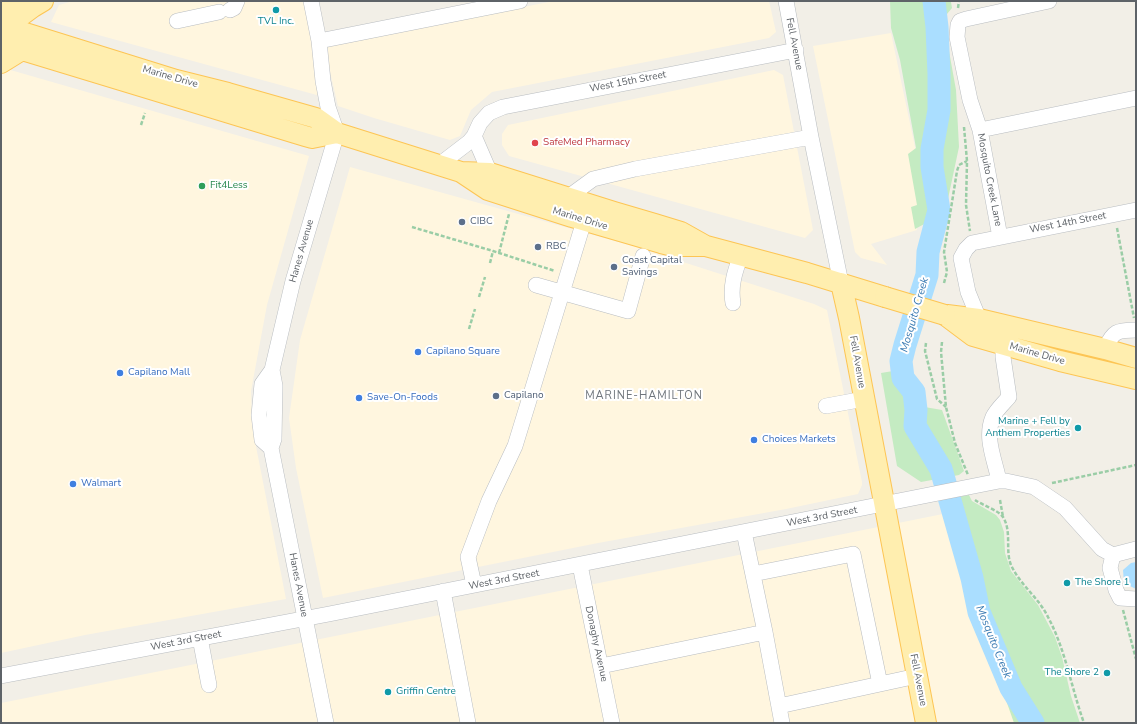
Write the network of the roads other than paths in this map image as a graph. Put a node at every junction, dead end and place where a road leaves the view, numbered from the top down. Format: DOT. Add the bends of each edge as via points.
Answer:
graph roads {
  1 [pos="14,1"];
  2 [pos="43,1"];
  3 [pos="311,1"];
  4 [pos="520,1"];
  5 [pos="786,1"];
  6 [pos="1049,1"];
  7 [pos="1013,4"];
  8 [pos="229,8"];
  9 [pos="177,21"];
  10 [pos="2,27"];
  11 [pos="319,40"];
  12 [pos="22,50"];
  13 [pos="796,50"];
  14 [pos="1,62"];
  15 [pos="1136,98"];
  16 [pos="980,130"];
  17 [pos="337,133"];
  18 [pos="474,136"];
  19 [pos="811,137"];
  20 [pos="439,165"];
  21 [pos="460,172"];
  22 [pos="490,173"];
  23 [pos="567,198"];
  24 [pos="1136,210"];
  25 [pos="584,220"];
  26 [pos="1000,237"];
  27 [pos="706,246"];
  28 [pos="741,255"];
  29 [pos="643,256"];
  30 [pos="841,283"];
  31 [pos="536,285"];
  32 [pos="562,293"];
  33 [pos="733,303"];
  34 [pos="945,315"];
  35 [pos="979,319"];
  36 [pos="1135,326"];
  37 [pos="1002,344"];
  38 [pos="1105,349"];
  39 [pos="1136,358"];
  40 [pos="1136,380"];
  41 [pos="864,399"];
  42 [pos="826,406"];
  43 [pos="1002,481"];
  44 [pos="884,504"];
  45 [pos="744,532"];
  46 [pos="1136,549"];
  47 [pos="1113,555"];
  48 [pos="580,565"];
  49 [pos="753,574"];
  50 [pos="474,586"];
  51 [pos="442,591"];
  52 [pos="1136,599"];
  53 [pos="304,618"];
  54 [pos="765,632"];
  55 [pos="200,638"];
  56 [pos="601,666"];
  57 [pos="1,676"];
  58 [pos="917,676"];
  59 [pos="880,684"];
  60 [pos="209,685"];
  61 [pos="778,706"];
  62 [pos="326,723"];
  63 [pos="468,723"];
  64 [pos="612,723"];
  65 [pos="782,723"];
  66 [pos="926,723"];
  1 -- 10 [label="main road"];
  2 -- 10 [label="main road"];
  3 -- 11 [label="street"];
  4 -- 11 [label="street"];
  5 -- 13 [label="street, Fell Avenue"];
  6 -- 7 [label="street"];
  7 -- 16 [label="street, Mosquito Creek Lane" via="960,21 958,25 957,37 970,100"];
  8 -- 9 [label="street"];
  10 -- 12 [label="main road, Marine Drive"];
  10 -- 17 [label="main road, Marine Drive" via="176,80 316,118"];
  11 -- 17 [label="street" via="328,107"];
  12 -- 14 [label="main road"];
  12 -- 17 [label="main road, Marine Drive" via="312,138"];
  13 -- 18 [label="street, West 15th Street" via="503,107 489,113 480,123"];
  13 -- 19 [label="street, Fell Avenue"];
  15 -- 16 [label="street"];
  16 -- 26 [label="street, Mosquito Creek Lane"];
  17 -- 20 [label="main road, Marine Drive"];
  17 -- 53 [label="street, Hanes Avenue" via="293,281 272,370 262,384 259,415 262,440 271,448"];
  18 -- 20 [label="street, West 15th Street" via="464,147"];
  18 -- 22 [label="street"];
  19 -- 23 [label="street" via="594,179"];
  19 -- 30 [label="street, Fell Avenue"];
  20 -- 21 [label="main road, Marine Drive"];
  21 -- 22 [label="main road, Marine Drive"];
  21 -- 25 [label="main road, Marine Drive" via="488,190"];
  22 -- 23 [label="main road, Marine Drive"];
  23 -- 27 [label="main road, Marine Drive" via="681,232"];
  24 -- 26 [label="street, West 14th Street"];
  25 -- 27 [label="main road, Marine Drive" via="673,246"];
  25 -- 32 [label="street"];
  26 -- 35 [label="street, Mosquito Creek Lane" via="972,243 961,258 968,292"];
  27 -- 28 [label="main road, Marine Drive"];
  28 -- 30 [label="main road, Marine Drive"];
  28 -- 33 [label="street" via="731,293"];
  29 -- 32 [label="street" via="628,311"];
  30 -- 34 [label="main road, Marine Drive, bridge"];
  30 -- 41 [label="main road, Fell Avenue"];
  31 -- 32 [label="street"];
  32 -- 50 [label="street" via="515,446 489,501 468,557"];
  34 -- 35 [label="main road, Marine Drive"];
  34 -- 37 [label="main road, Marine Drive" via="973,336"];
  35 -- 38 [label="main road, Marine Drive"];
  36 -- 38 [label="street" via="1114,333"];
  37 -- 40 [label="main road, Marine Drive"];
  37 -- 43 [label="street" via="1009,397 994,415 989,432 990,446"];
  38 -- 39 [label="main road, Marine Drive"];
  41 -- 42 [label="street"];
  41 -- 44 [label="main road, Fell Avenue"];
  43 -- 44 [label="street, West 3rd Street"];
  43 -- 47 [label="street" via="1034,487 1065,508 1102,549"];
  44 -- 45 [label="street, West 3rd Street"];
  44 -- 58 [label="main road, Fell Avenue"];
  45 -- 48 [label="street, West 3rd Street"];
  45 -- 49 [label="street"];
  46 -- 47 [label="street"];
  47 -- 52 [label="street" via="1110,568 1120,598"];
  48 -- 50 [label="street, West 3rd Street"];
  48 -- 56 [label="street, Donaghy Avenue"];
  49 -- 54 [label="street"];
  49 -- 59 [label="street" via="853,554"];
  50 -- 51 [label="street, West 3rd Street"];
  51 -- 53 [label="street, West 3rd Street"];
  51 -- 63 [label="street"];
  53 -- 55 [label="street, West 3rd Street"];
  53 -- 62 [label="street, Hanes Avenue"];
  54 -- 56 [label="street"];
  54 -- 61 [label="street"];
  55 -- 57 [label="street, West 3rd Street"];
  55 -- 60 [label="street"];
  56 -- 64 [label="street, Donaghy Avenue"];
  58 -- 59 [label="street"];
  58 -- 66 [label="main road, Fell Avenue"];
  59 -- 61 [label="street"];
  61 -- 65 [label="street"];
}
